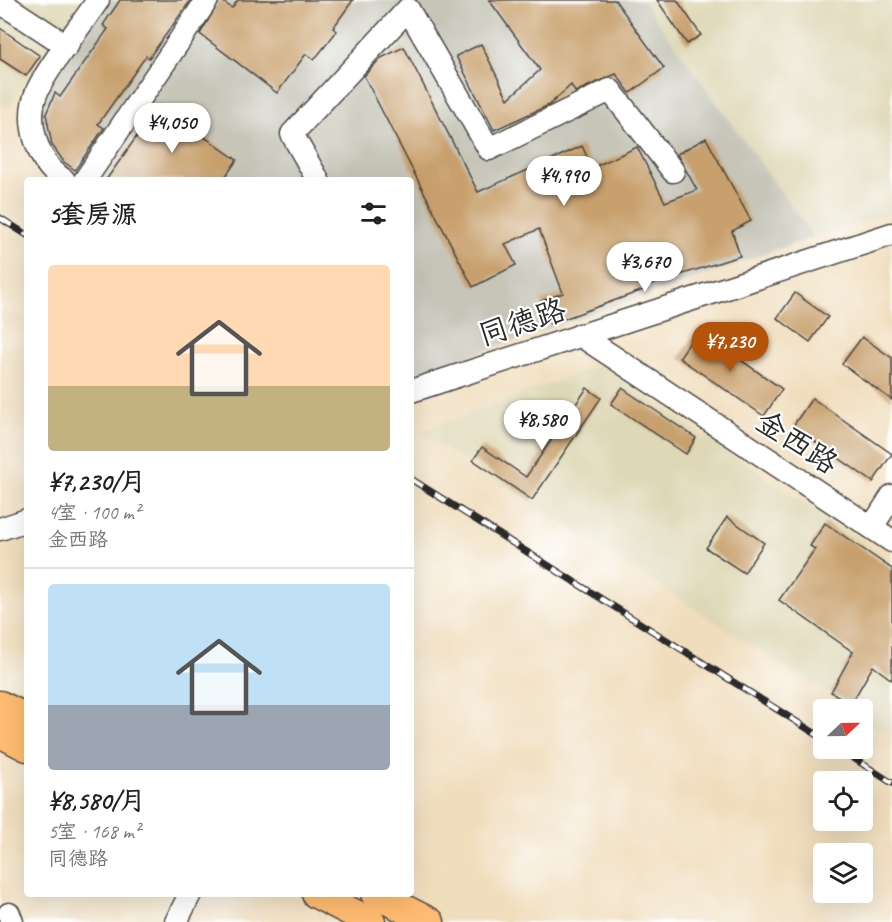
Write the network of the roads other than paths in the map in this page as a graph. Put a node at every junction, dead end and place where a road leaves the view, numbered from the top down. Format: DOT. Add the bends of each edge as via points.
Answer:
graph roads {
  1 [pos="98,0"];
  2 [pos="207,0"];
  3 [pos="0,2"];
  4 [pos="67,46"];
  5 [pos="673,171"];
  6 [pos="59,177"];
  7 [pos="87,177"];
  8 [pos="316,177"];
  9 [pos="892,234"];
  10 [pos="579,335"];
  11 [pos="414,390"];
  12 [pos="892,496"];
  13 [pos="24,521"];
  14 [pos="872,527"];
  15 [pos="0,530"];
  16 [pos="892,541"];
  17 [pos="0,705"];
  18 [pos="24,717"];
  19 [pos="0,733"];
  20 [pos="24,745"];
  21 [pos="188,897"];
  22 [pos="322,897"];
  23 [pos="381,897"];
  24 [pos="176,922"];
  25 [pos="371,922"];
  26 [pos="430,922"];
  1 -- 4 [label="street"];
  2 -- 7 [label="street"];
  3 -- 4 [label="street"];
  4 -- 6 [label="street" via="38,89 32,112 34,135 42,157"];
  5 -- 8 [label="street" via="610,90 489,149 408,9 292,134"];
  9 -- 10 [label="street, 同德路"];
  10 -- 11 [label="street, 同德路"];
  10 -- 14 [label="street, 金西路"];
  12 -- 14 [label="street"];
  13 -- 15 [label="street"];
  14 -- 16 [label="street, 金西路"];
  17 -- 18 [label="main road"];
  19 -- 20 [label="main road"];
  21 -- 24 [label="street"];
  22 -- 25 [label="main road"];
  23 -- 26 [label="main road"];
}
